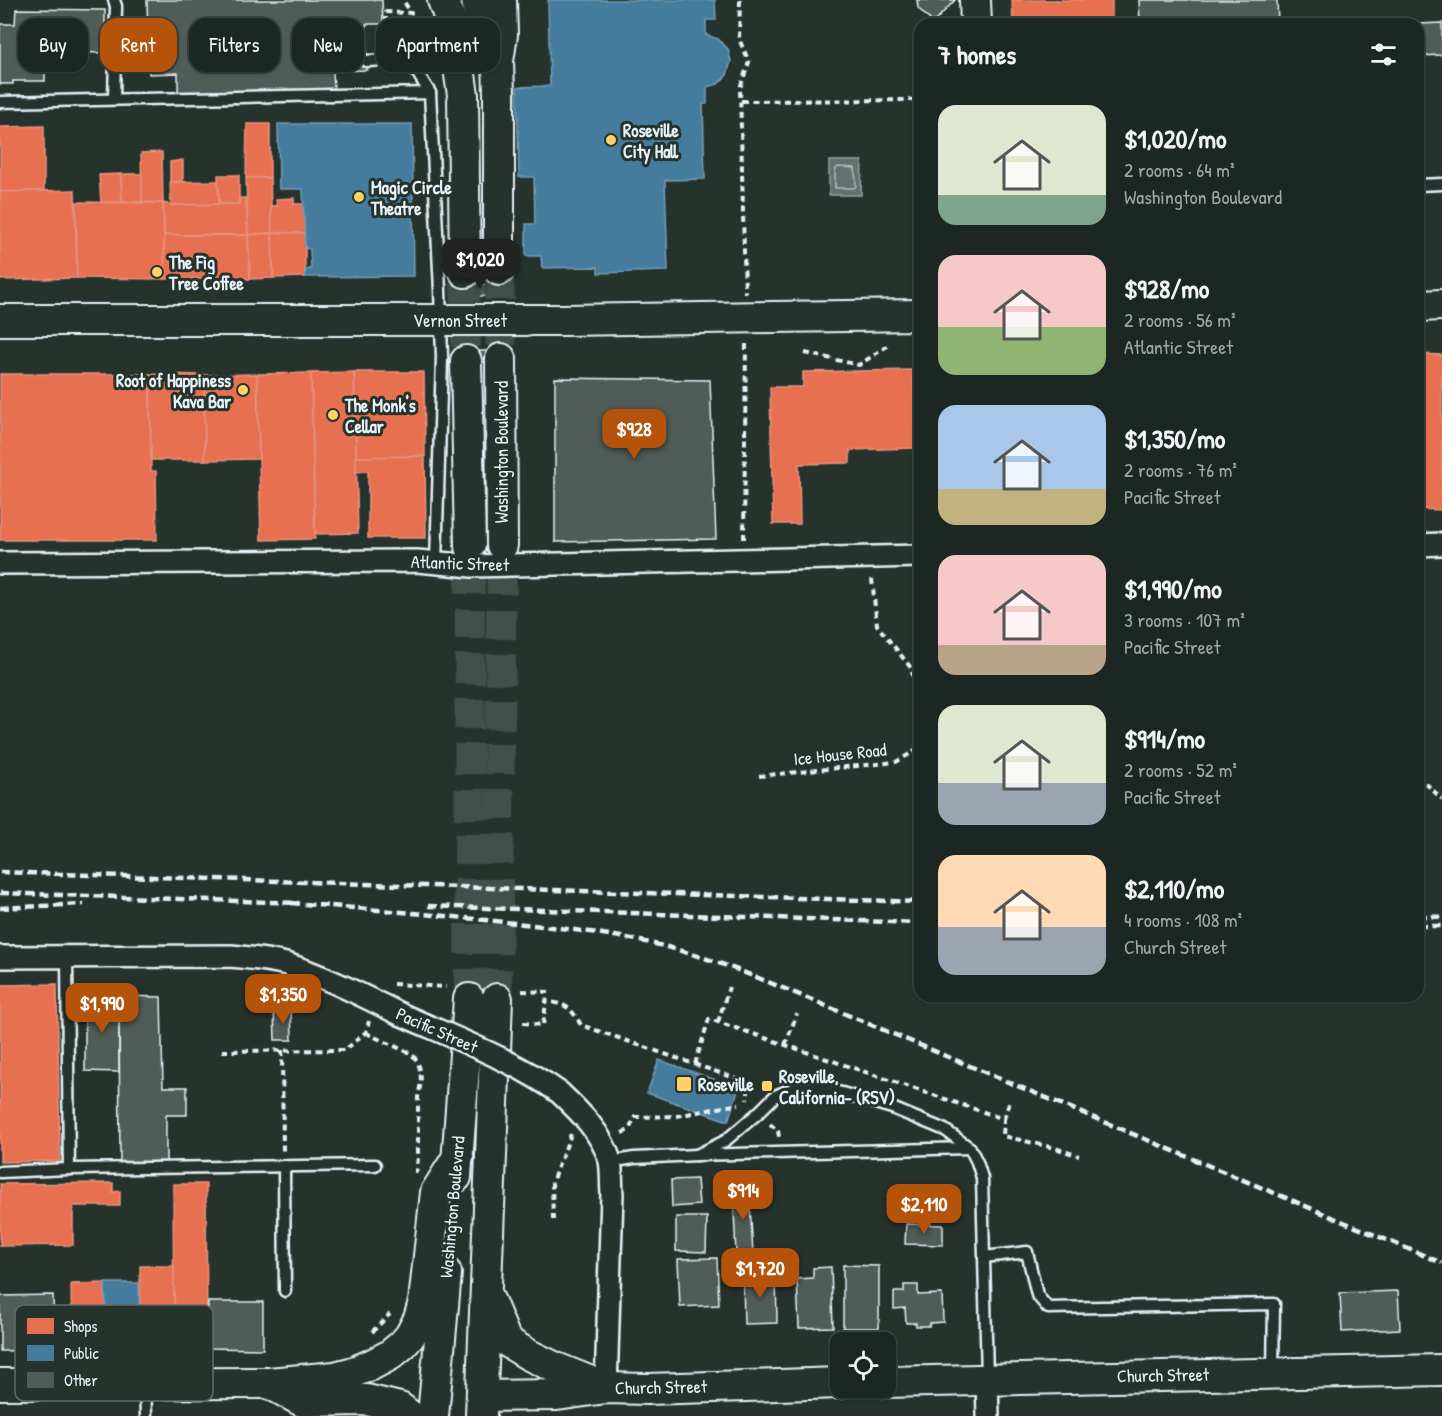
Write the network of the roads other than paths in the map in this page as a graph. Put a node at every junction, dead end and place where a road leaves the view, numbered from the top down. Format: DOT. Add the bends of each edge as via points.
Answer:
graph roads {
  1 [pos="114,0"];
  2 [pos="443,0"];
  3 [pos="477,0"];
  4 [pos="501,0"];
  5 [pos="975,0"];
  6 [pos="479,18"];
  7 [pos="976,18"];
  8 [pos="500,48"];
  9 [pos="366,60"];
  10 [pos="498,72"];
  11 [pos="430,93"];
  12 [pos="114,99"];
  13 [pos="0,102"];
  14 [pos="1442,184"];
  15 [pos="1424,185"];
  16 [pos="499,270"];
  17 [pos="465,272"];
  18 [pos="1442,305"];
  19 [pos="1424,306"];
  20 [pos="914,315"];
  21 [pos="0,320"];
  22 [pos="441,320"];
  23 [pos="501,359"];
  24 [pos="466,361"];
  25 [pos="1424,544"];
  26 [pos="1442,544"];
  27 [pos="470,545"];
  28 [pos="502,545"];
  29 [pos="914,556"];
  30 [pos="435,562"];
  31 [pos="0,563"];
  32 [pos="0,957"];
  33 [pos="67,957"];
  34 [pos="970,1148"];
  35 [pos="607,1153"];
  36 [pos="697,1155"];
  37 [pos="458,1157"];
  38 [pos="375,1165"];
  39 [pos="284,1166"];
  40 [pos="69,1169"];
  41 [pos="0,1172"];
  42 [pos="984,1257"];
  43 [pos="285,1292"];
  44 [pos="487,1294"];
  45 [pos="1442,1370"];
  46 [pos="1273,1373"];
  47 [pos="987,1379"];
  48 [pos="896,1382"];
  49 [pos="213,1383"];
  50 [pos="269,1383"];
  51 [pos="830,1383"];
  52 [pos="606,1388"];
  53 [pos="146,1401"];
  54 [pos="482,1406"];
  55 [pos="146,1416"];
  56 [pos="410,1416"];
  57 [pos="433,1416"];
  58 [pos="988,1416"];
  1 -- 12 [label="lane"];
  2 -- 17 [label="main road" via="453,27 463,95"];
  3 -- 6 [label="main road"];
  4 -- 8 [label="main road"];
  5 -- 7 [label="main road"];
  9 -- 11 [label="lane" via="390,60 417,72"];
  10 -- 16 [label="main road"];
  11 -- 12 [label="lane"];
  11 -- 22 [label="lane"];
  12 -- 13 [label="lane"];
  14 -- 15 [label="lane"];
  18 -- 19 [label="main road"];
  20 -- 22 [label="main road, Vernon Street"];
  21 -- 22 [label="main road, Vernon Street"];
  22 -- 30 [label="lane"];
  23 -- 28 [label="main road, Washington Boulevard"];
  24 -- 27 [label="main road, Washington Boulevard"];
  25 -- 26 [label="street"];
  29 -- 30 [label="street, Atlantic Street" via="472,566"];
  30 -- 31 [label="street, Atlantic Street"];
  32 -- 33 [label="street, Pacific Street"];
  33 -- 35 [label="street, Pacific Street, bridge" via="231,956 285,964 338,984 540,1079 586,1119"];
  33 -- 40 [label="lane"];
  34 -- 36 [label="lane"];
  34 -- 36 [label="lane" via="945,1130 892,1108 812,1086 775,1096 725,1141"];
  34 -- 42 [label="lane" via="982,1178"];
  35 -- 36 [label="lane" via="634,1158"];
  35 -- 52 [label="street" via="612,1194"];
  37 -- 44 [label="main road, Washington Boulevard" via="483,999"];
  37 -- 50 [label="main road" via="436,1192 424,1302 410,1336 390,1355 354,1372"];
  37 -- 57 [label="main road, Washington Boulevard"];
  38 -- 39 [label="lane"];
  39 -- 40 [label="lane"];
  39 -- 43 [label="lane"];
  40 -- 41 [label="lane"];
  42 -- 46 [label="lane" via="1027,1252 1037,1295 1048,1308 1274,1304"];
  42 -- 47 [label="lane"];
  44 -- 52 [label="main road" via="506,1341 556,1368"];
  44 -- 54 [label="main road, Washington Boulevard"];
  45 -- 46 [label="main road, Church Street"];
  46 -- 47 [label="main road, Church Street"];
  47 -- 48 [label="main road, Church Street"];
  47 -- 58 [label="street"];
  49 -- 50 [label="main road"];
  50 -- 56 [label="main road" via="302,1401 367,1400 400,1408"];
  51 -- 52 [label="main road, Church Street"];
  52 -- 54 [label="main road, Church Street"];
  53 -- 55 [label="lane"];
}
